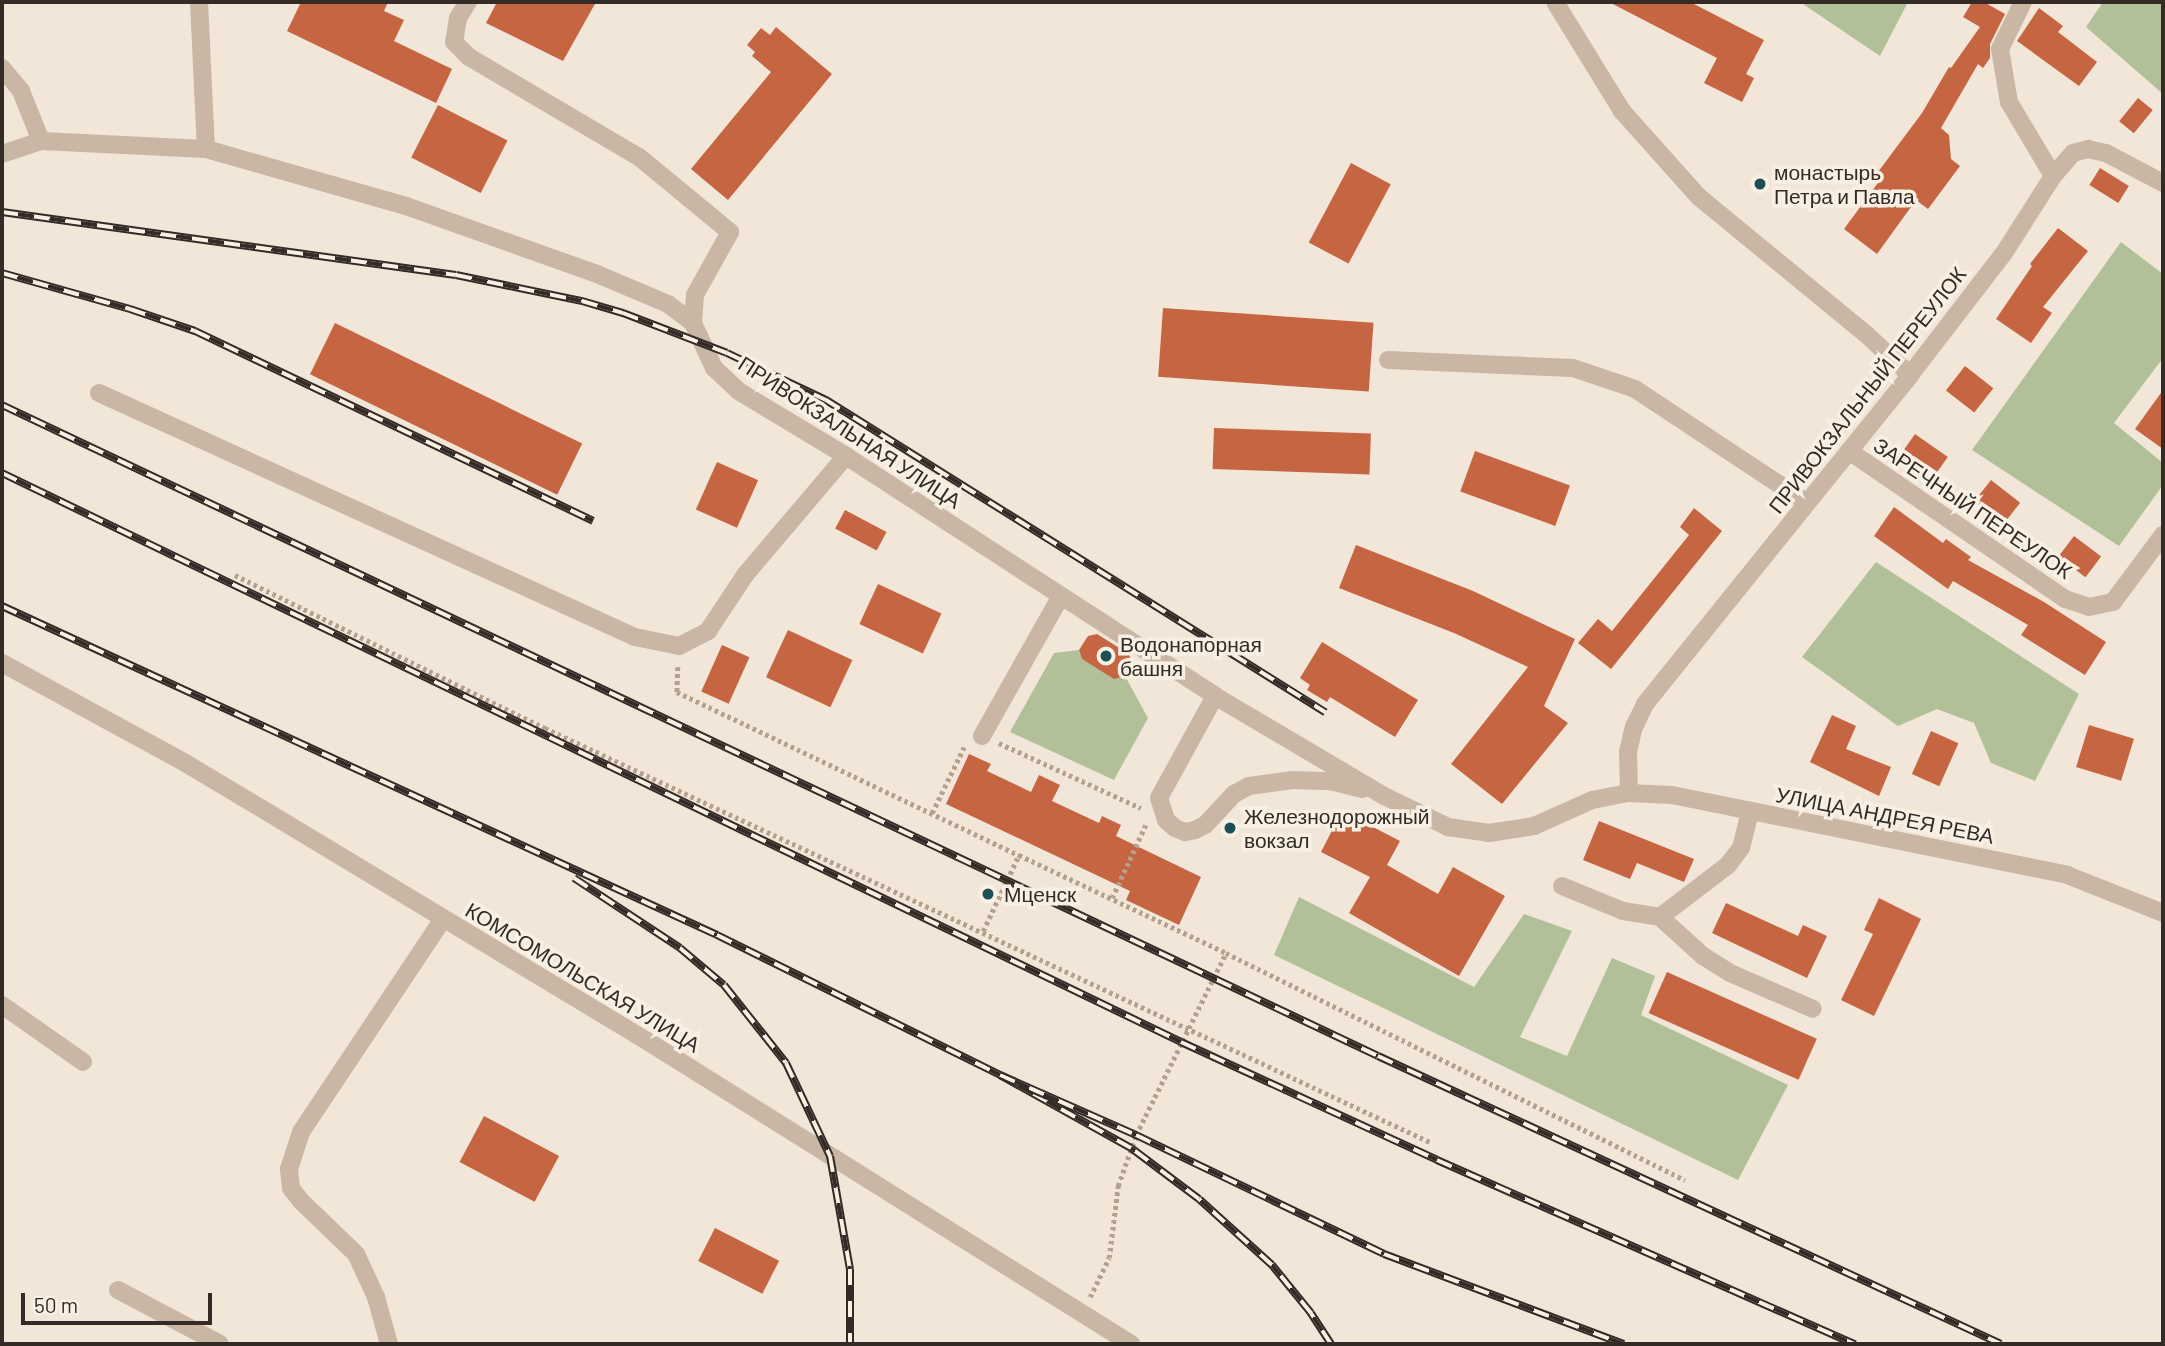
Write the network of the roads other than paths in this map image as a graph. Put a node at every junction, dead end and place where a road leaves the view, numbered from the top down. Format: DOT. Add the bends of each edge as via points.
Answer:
graph roads {
  1 [pos="199,2"];
  2 [pos="468,2"];
  3 [pos="1555,2"];
  4 [pos="2023,2"];
  5 [pos="2,68"];
  6 [pos="41,141"];
  7 [pos="206,149"];
  8 [pos="2,154"];
  9 [pos="2053,176"];
  10 [pos="2163,183"];
  11 [pos="693,323"];
  12 [pos="1388,360"];
  13 [pos="1910,375"];
  14 [pos="99,393"];
  15 [pos="1849,451"];
  16 [pos="846,456"];
  17 [pos="1807,503"];
  18 [pos="2163,535"];
  19 [pos="1061,596"];
  20 [pos="2,663"];
  21 [pos="1215,696"];
  22 [pos="982,736"];
  23 [pos="1629,793"];
  24 [pos="1384,796"];
  25 [pos="1750,811"];
  26 [pos="1448,827"];
  27 [pos="1562,886"];
  28 [pos="2163,912"];
  29 [pos="1660,917"];
  30 [pos="443,919"];
  31 [pos="2,1004"];
  32 [pos="1813,1009"];
  33 [pos="83,1062"];
  34 [pos="118,1290"];
  35 [pos="220,1344"];
  36 [pos="389,1344"];
  37 [pos="1131,1344"];
  1 -- 7 [label="street"];
  2 -- 11 [label="street" via="458,18 454,43 469,57 639,157 730,232 695,295"];
  3 -- 13 [label="street" via="1622,111 1699,197"];
  4 -- 9 [label="street" via="2000,49 2009,102"];
  5 -- 6 [label="street" via="21,90"];
  6 -- 7 [label="street, ПРИВОКЗАЛЬНАЯ УЛИЦА"];
  6 -- 8 [label="street, ПРИВОКЗАЛЬНАЯ УЛИЦА"];
  7 -- 11 [label="street, ПРИВОКЗАЛЬНАЯ УЛИЦА" via="406,206 597,274 668,304"];
  9 -- 10 [label="street, ПРИВОКЗАЛЬНЫЙ ПЕРЕУЛОК" via="2073,153 2088,149 2106,153"];
  9 -- 13 [label="street, ПРИВОКЗАЛЬНЫЙ ПЕРЕУЛОК" via="2004,253"];
  11 -- 16 [label="street, ПРИВОКЗАЛЬНАЯ УЛИЦА" via="714,368 740,392"];
  12 -- 17 [label="street" via="1586,372 1635,389"];
  13 -- 15 [label="street, ПРИВОКЗАЛЬНЫЙ ПЕРЕУЛОК"];
  14 -- 16 [label="street" via="635,637 679,646 708,631 745,575"];
  15 -- 17 [label="street, ПРИВОКЗАЛЬНЫЙ ПЕРЕУЛОК"];
  15 -- 18 [label="street, ЗАРЕЧНЫЙ ПЕРЕУЛОК" via="2066,599 2089,607 2113,602"];
  16 -- 19 [label="street, ПРИВОКЗАЛЬНАЯ УЛИЦА"];
  17 -- 23 [label="street, ПРИВОКЗАЛЬНЫЙ ПЕРЕУЛОК" via="1645,704 1628,752"];
  19 -- 21 [label="street, ПРИВОКЗАЛЬНАЯ УЛИЦА"];
  19 -- 22 [label="street"];
  20 -- 30 [label="street, КОМСОМОЛЬСКАЯ УЛИЦА" via="187,764"];
  21 -- 24 [label="street, ПРИВОКЗАЛЬНАЯ УЛИЦА"];
  21 -- 24 [label="street" via="1159,798 1166,820 1175,828 1185,832 1205,825 1234,794 1249,786 1330,781"];
  23 -- 25 [label="street, УЛИЦА АНДРЕЯ РЕВА" via="1672,795"];
  23 -- 26 [label="street, УЛИЦА АНДРЕЯ РЕВА" via="1592,800 1534,826 1489,833"];
  24 -- 26 [label="street, ПРИВОКЗАЛЬНАЯ УЛИЦА"];
  25 -- 28 [label="street, УЛИЦА АНДРЕЯ РЕВА" via="2067,875"];
  25 -- 29 [label="street" via="1741,848 1728,865"];
  27 -- 29 [label="street" via="1623,911"];
  29 -- 32 [label="street" via="1703,956 1730,973"];
  30 -- 36 [label="street" via="302,1132 289,1169 291,1188 300,1201 356,1254 376,1297"];
  30 -- 37 [label="street, КОМСОМОЛЬСКАЯ УЛИЦА"];
  31 -- 33 [label="street"];
  34 -- 35 [label="street"];
}
